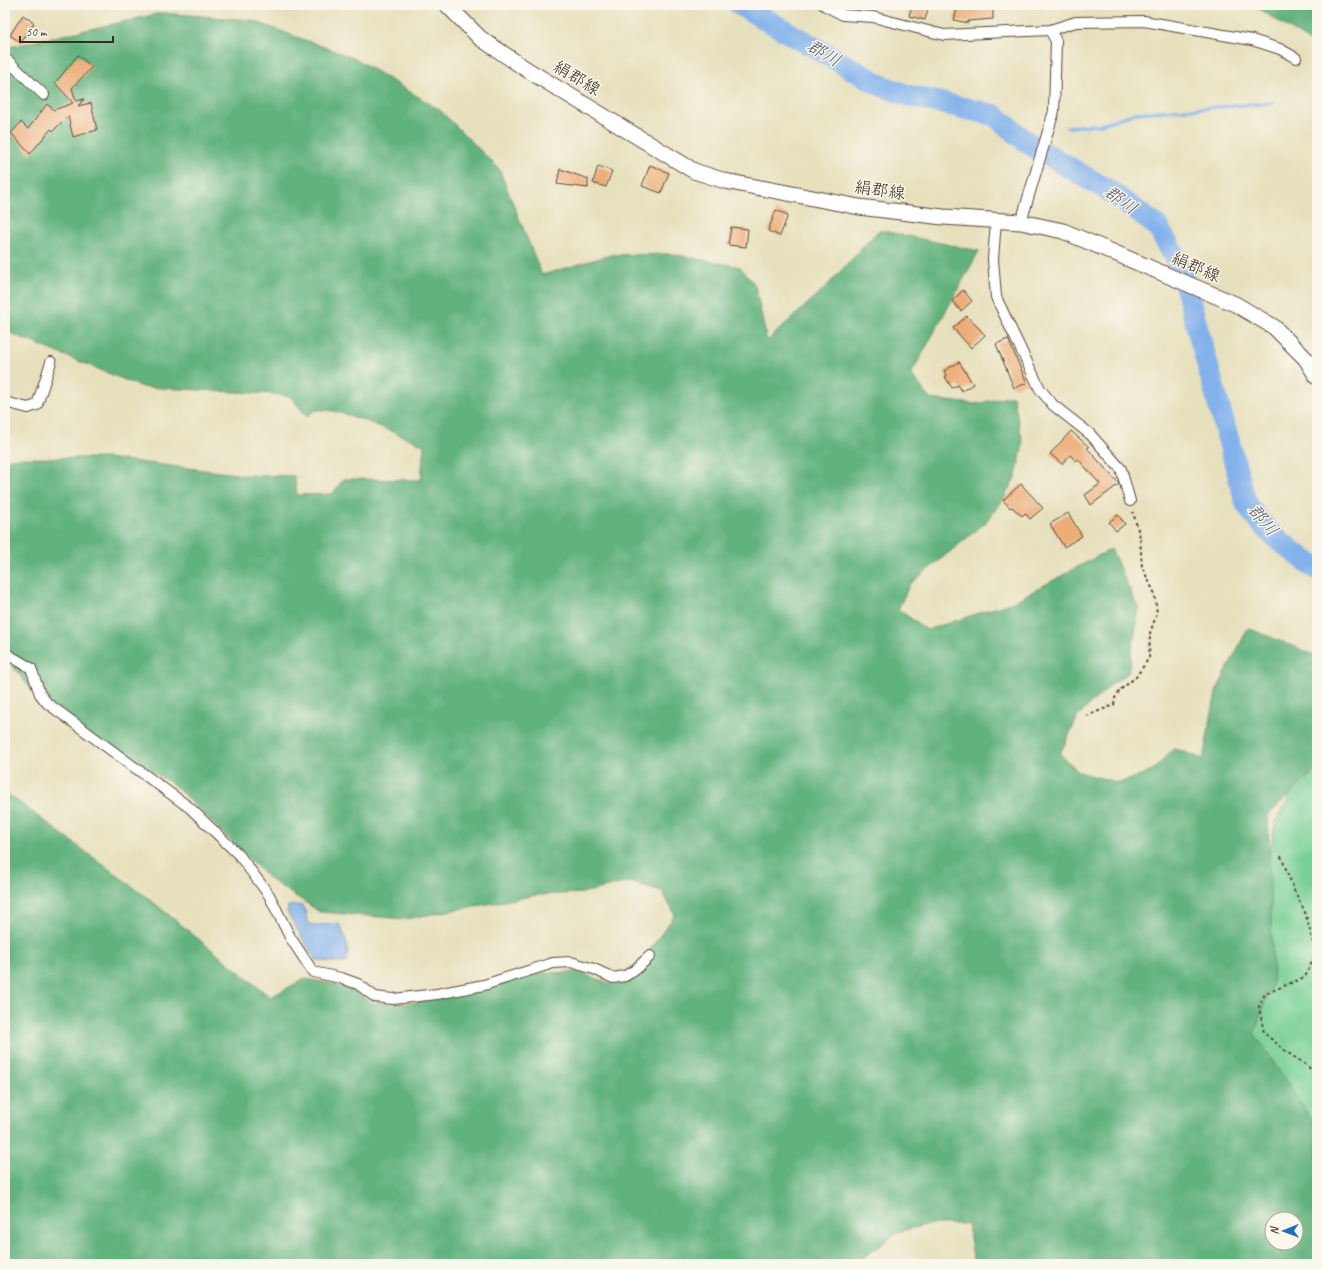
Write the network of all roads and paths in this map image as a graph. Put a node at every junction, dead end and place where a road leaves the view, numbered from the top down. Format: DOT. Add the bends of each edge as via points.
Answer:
graph roads {
  1 [pos="447,5"];
  2 [pos="824,5"];
  3 [pos="1050,30"];
  4 [pos="5,58"];
  5 [pos="1296,58"];
  6 [pos="44,95"];
  7 [pos="996,221"];
  8 [pos="1021,222"];
  9 [pos="51,362"];
  10 [pos="1317,377"];
  11 [pos="5,402"];
  12 [pos="1130,501"];
  13 [pos="5,653"];
  14 [pos="1086,716"];
  15 [pos="1281,856"];
  16 [pos="650,956"];
  17 [pos="1317,1078"];
  1 -- 7 [label="main road, 絹郡線" via="480,38 526,69 694,171 725,181 859,207"];
  2 -- 3 [label="street" via="844,15 873,17 944,35"];
  3 -- 5 [label="street" via="1076,22 1144,21 1252,40 1280,49"];
  3 -- 8 [label="street" via="1056,41 1054,111"];
  4 -- 6 [label="street"];
  7 -- 8 [label="main road, 絹郡線"];
  7 -- 12 [label="street" via="993,259 996,297 1011,329 1040,389 1053,405 1090,434 1121,470"];
  8 -- 10 [label="main road, 絹郡線" via="1063,231 1235,304 1274,327 1306,359"];
  9 -- 11 [label="street" via="37,405 28,408"];
  12 -- 14 [label="path" via="1140,537 1142,567 1154,592 1156,603 1157,613 1150,633 1149,658 1136,677 1120,690 1114,705"];
  13 -- 16 [label="street" via="31,668 40,694 47,703 190,808 239,855 269,895 290,937 313,972 358,984 375,997 393,999 484,985 553,963 571,962 613,978 625,976 636,970"];
  15 -- 17 [label="path" via="1305,912 1316,954 1305,977 1265,994 1258,1006 1264,1033 1308,1066"];
}
